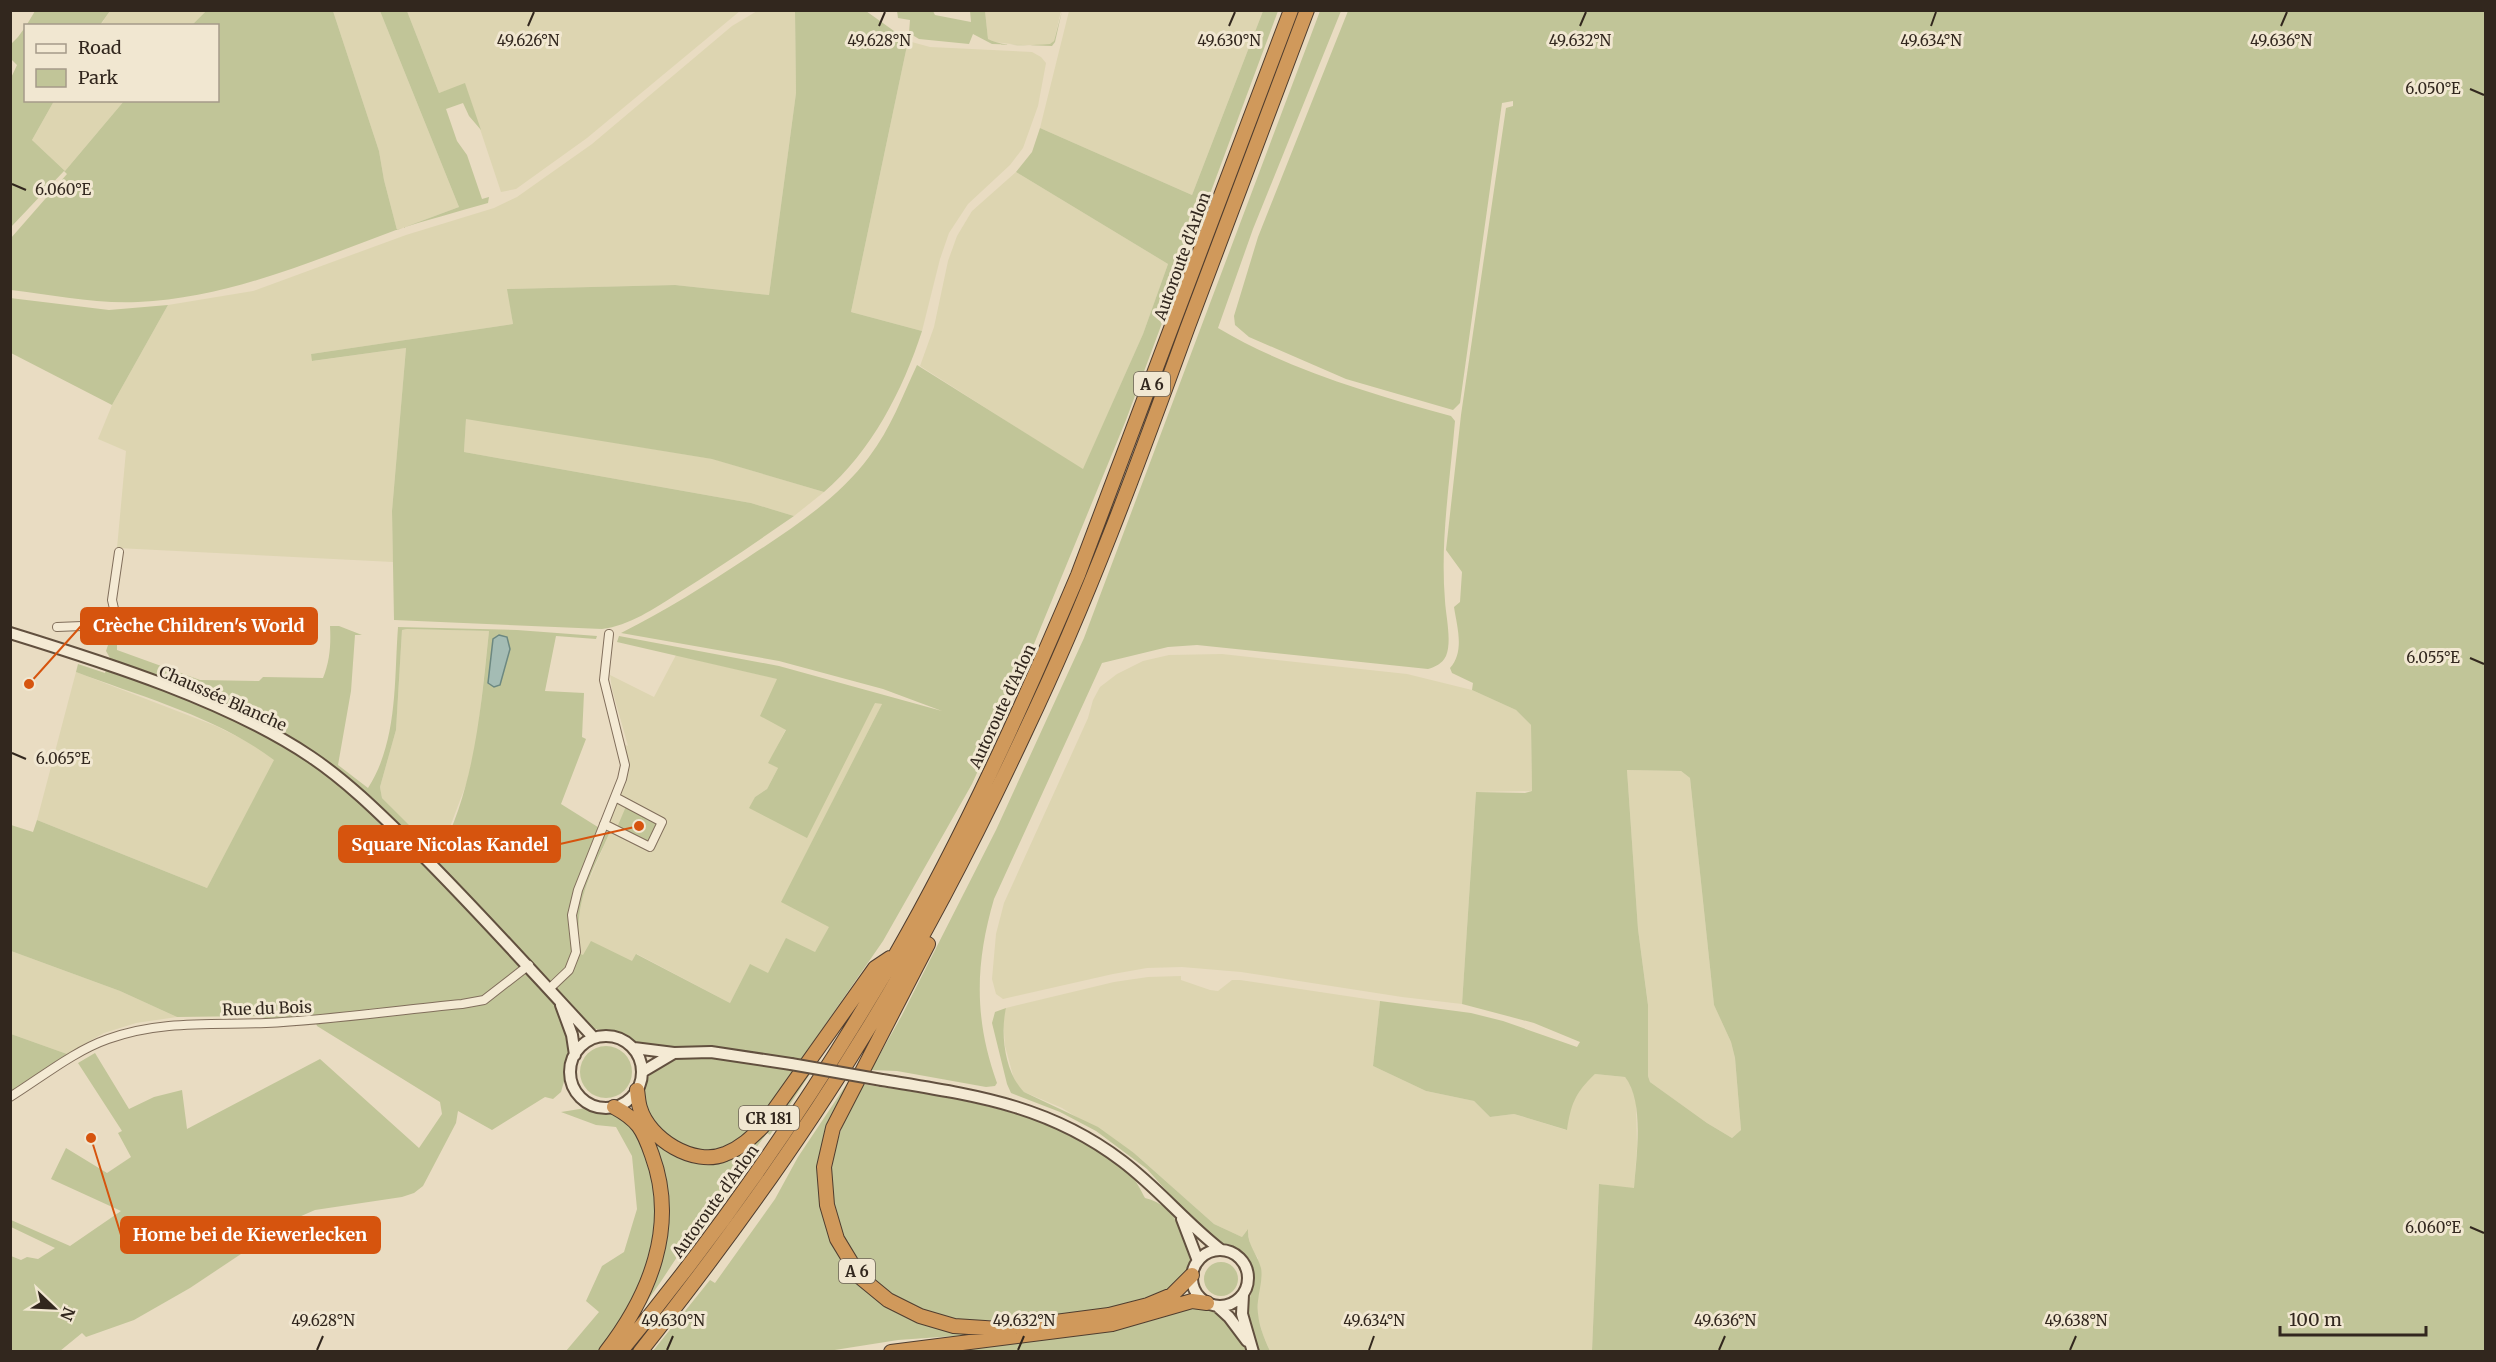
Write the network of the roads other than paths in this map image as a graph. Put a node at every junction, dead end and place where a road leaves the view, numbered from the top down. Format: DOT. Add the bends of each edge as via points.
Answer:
graph roads {
  1 [pos="1291,10"];
  2 [pos="1307,10"];
  3 [pos="118,552"];
  4 [pos="116,613"];
  5 [pos="107,625"];
  6 [pos="57,627"];
  7 [pos="10,633"];
  8 [pos="609,634"];
  9 [pos="615,797"];
  10 [pos="604,824"];
  11 [pos="941,901"];
  12 [pos="895,955"];
  13 [pos="529,965"];
  14 [pos="549,989"];
  15 [pos="560,1002"];
  16 [pos="594,1038"];
  17 [pos="634,1048"];
  18 [pos="674,1053"];
  19 [pos="574,1055"];
  20 [pos="642,1072"];
  21 [pos="638,1090"];
  22 [pos="10,1097"];
  23 [pos="614,1107"];
  24 [pos="1180,1215"];
  25 [pos="1221,1250"];
  26 [pos="1198,1261"];
  27 [pos="1192,1275"];
  28 [pos="1243,1294"];
  29 [pos="1212,1305"];
  30 [pos="1252,1349"];
  31 [pos="606,1352"];
  32 [pos="620,1352"];
  33 [pos="640,1352"];
  34 [pos="891,1352"];
  1 -- 12 [label="highway, Autoroute d'Arlon / A 6" via="1078,575 1000,753"];
  2 -- 11 [label="highway, Autoroute d'Arlon / A 6" via="1091,581 1028,727"];
  3 -- 4 [label="street" via="112,600"];
  5 -- 6 [label="street"];
  7 -- 13 [label="main road, Chaussée Blanche" via="186,694 310,757 362,797"];
  8 -- 9 [label="street" via="604,671 606,690 626,765"];
  9 -- 10 [label="street"];
  9 -- 10 [label="street" via="662,822 650,848"];
  10 -- 14 [label="street" via="572,915 576,952 569,970"];
  11 -- 27 [label="highway, A 6" via="931,938 833,1128 824,1167 827,1205 837,1239 860,1277 888,1300 920,1316 954,1326 1000,1329 1109,1315 1148,1305 1173,1295"];
  11 -- 33 [label="highway, Autoroute d'Arlon / A 6" via="863,1037 807,1124 728,1238"];
  12 -- 21 [label="highway, CR 181" via="875,968 762,1127 724,1155 710,1158 676,1150 640,1110"];
  12 -- 32 [label="highway, Autoroute d'Arlon / A 6" via="751,1181"];
  13 -- 14 [label="main road, Chaussée Blanche"];
  13 -- 22 [label="street, Rue du Bois" via="484,1000 462,1004 315,1020 176,1024 138,1029 106,1039"];
  14 -- 15 [label="main road, Chaussée Blanche"];
  15 -- 16 [label="main road, Chaussée Blanche"];
  15 -- 19 [label="main road" via="572,1035"];
  16 -- 17 [label="main road" via="616,1037"];
  16 -- 19 [label="main road"];
  17 -- 18 [label="main road"];
  17 -- 20 [label="main road"];
  18 -- 20 [label="main road"];
  18 -- 24 [label="main road, bridge" via="711,1052 791,1064 980,1096 1023,1108 1095,1142 1124,1162"];
  19 -- 23 [label="main road" via="571,1074 577,1092 593,1105"];
  20 -- 21 [label="main road"];
  21 -- 23 [label="main road"];
  23 -- 31 [label="highway" via="637,1122 644,1134 658,1177 663,1211 660,1243 650,1276 637,1307"];
  24 -- 25 [label="main road"];
  24 -- 26 [label="main road"];
  25 -- 26 [label="main road"];
  25 -- 28 [label="main road" via="1237,1256 1247,1270"];
  26 -- 27 [label="main road"];
  27 -- 29 [label="main road" via="1195,1291"];
  28 -- 29 [label="main road" via="1232,1304"];
  28 -- 30 [label="main road" via="1242,1314"];
  29 -- 30 [label="main road" via="1229,1317"];
  29 -- 34 [label="highway" via="1192,1301 1113,1324"];
}
